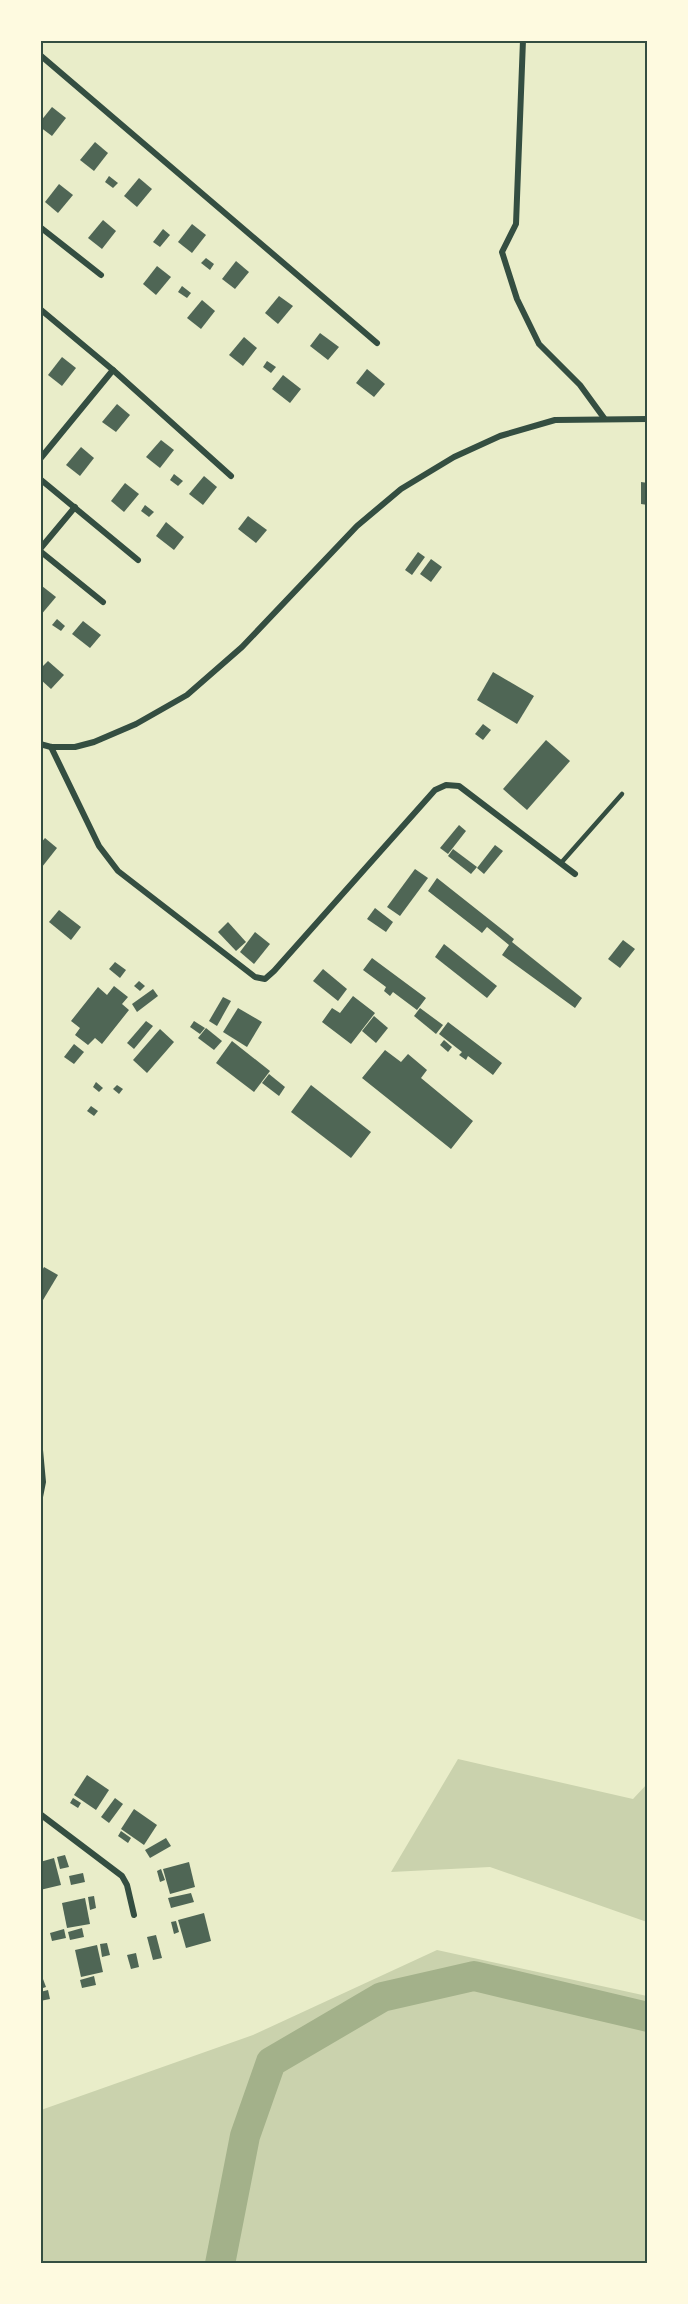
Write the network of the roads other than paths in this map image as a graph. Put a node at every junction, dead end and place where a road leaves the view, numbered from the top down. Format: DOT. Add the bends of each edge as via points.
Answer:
graph roads {
  1 [pos="523,40"];
  2 [pos="40,55"];
  3 [pos="40,226"];
  4 [pos="101,275"];
  5 [pos="40,309"];
  6 [pos="377,343"];
  7 [pos="113,370"];
  8 [pos="604,418"];
  9 [pos="648,419"];
  10 [pos="40,459"];
  11 [pos="231,476"];
  12 [pos="40,479"];
  13 [pos="75,507"];
  14 [pos="40,550"];
  15 [pos="138,560"];
  16 [pos="103,602"];
  17 [pos="40,744"];
  18 [pos="51,747"];
  19 [pos="622,794"];
  20 [pos="561,863"];
  21 [pos="575,874"];
  22 [pos="40,1450"];
  23 [pos="40,1497"];
  24 [pos="40,1814"];
  25 [pos="134,1916"];
  1 -- 8 [label="street" via="516,224 504,247 504,260 539,344 580,385"];
  2 -- 6 [label="street"];
  3 -- 4 [label="street"];
  5 -- 7 [label="street"];
  7 -- 10 [label="street"];
  7 -- 11 [label="street"];
  8 -- 9 [label="street"];
  8 -- 18 [label="street" via="555,420 500,436 401,489 357,526 242,647 187,695 117,734 75,747"];
  12 -- 13 [label="street"];
  13 -- 14 [label="street"];
  13 -- 15 [label="street"];
  14 -- 16 [label="street"];
  17 -- 18 [label="street"];
  18 -- 20 [label="street" via="99,846 118,870 255,977 265,979 435,790 446,785 459,786"];
  19 -- 20 [label="lane"];
  20 -- 21 [label="street"];
  22 -- 23 [label="street"];
  24 -- 25 [label="street" via="122,1876"];
}
